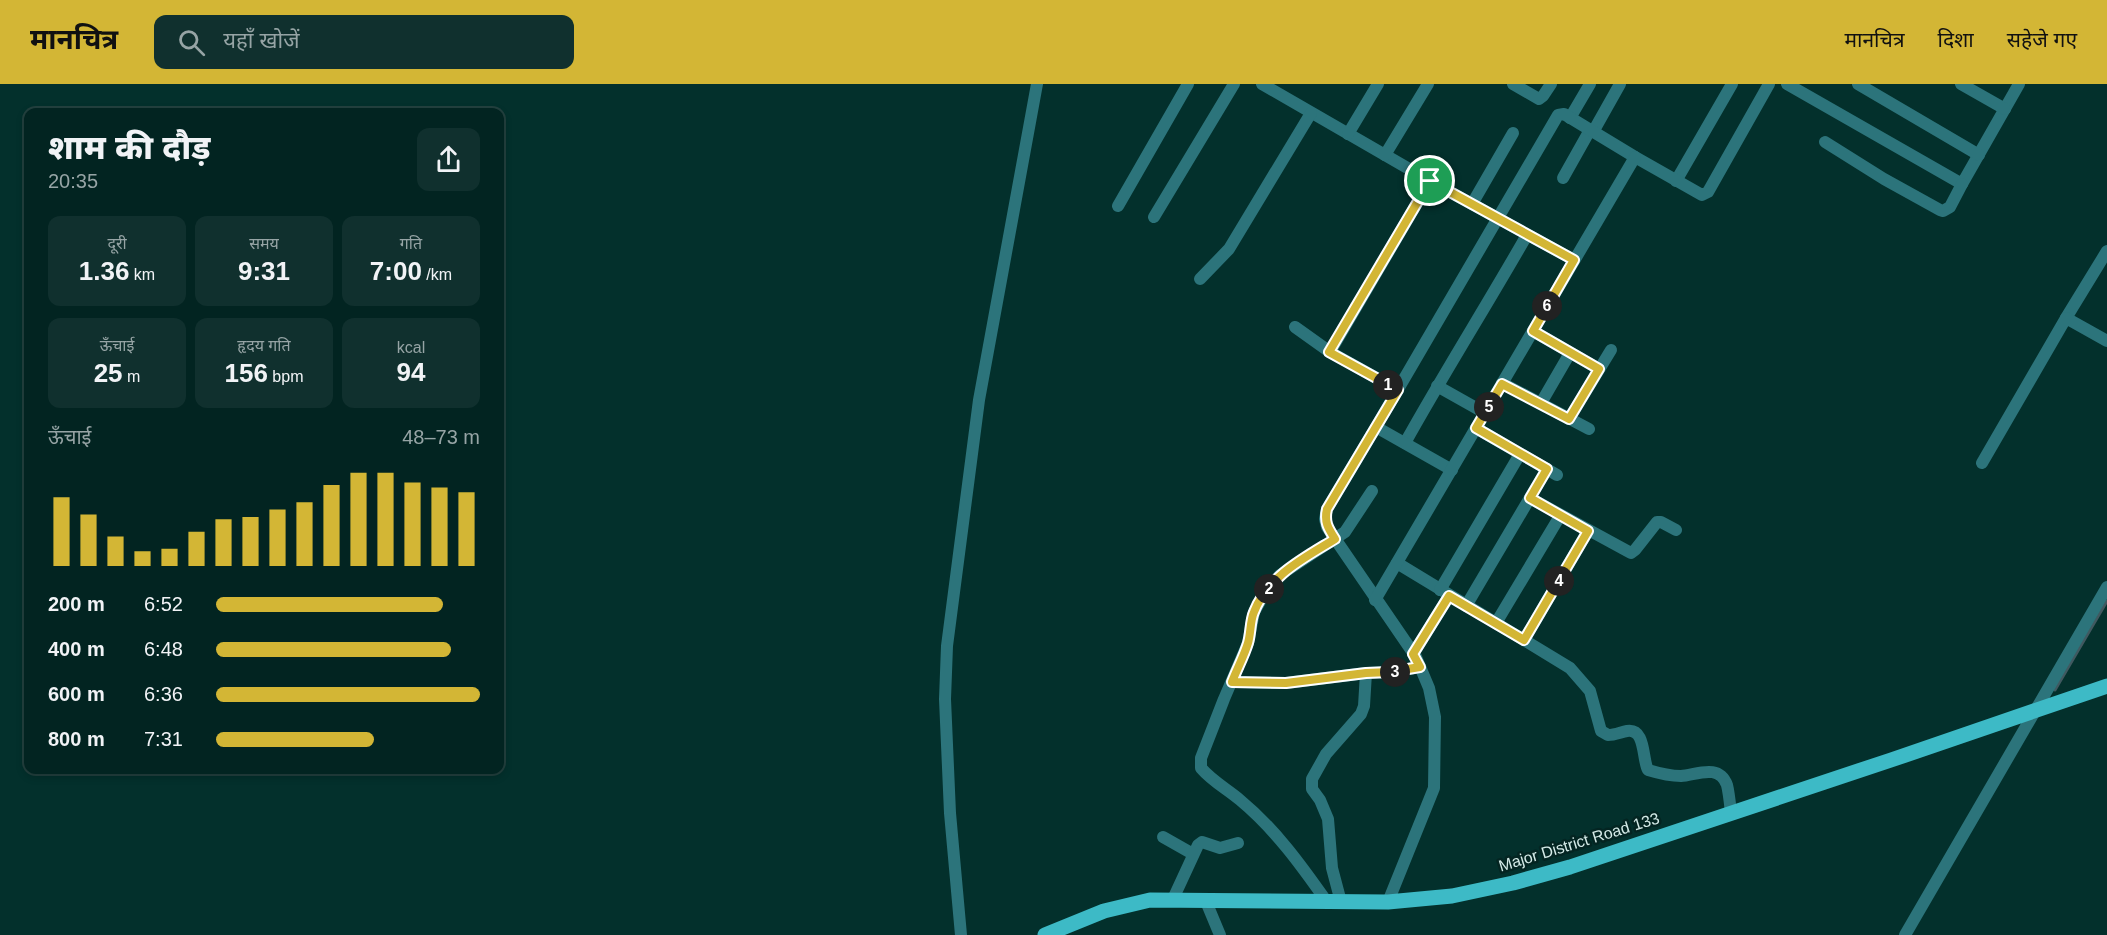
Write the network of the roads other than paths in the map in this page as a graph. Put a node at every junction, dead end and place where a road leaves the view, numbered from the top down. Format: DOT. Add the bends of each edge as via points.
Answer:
graph roads {
  1 [pos="1036,84"];
  2 [pos="1188,84"];
  3 [pos="1234,84"];
  4 [pos="1262,84"];
  5 [pos="1378,84"];
  6 [pos="1428,84"];
  7 [pos="1513,84"];
  8 [pos="1551,84"];
  9 [pos="1590,84"];
  10 [pos="1620,84"];
  11 [pos="1732,84"];
  12 [pos="1769,84"];
  13 [pos="1787,84"];
  14 [pos="1858,84"];
  15 [pos="1961,84"];
  16 [pos="2019,84"];
  17 [pos="2005,109"];
  18 [pos="1311,113"];
  19 [pos="1570,118"];
  20 [pos="1592,131"];
  21 [pos="1513,133"];
  22 [pos="1348,134"];
  23 [pos="1825,142"];
  24 [pos="1385,155"];
  25 [pos="1979,155"];
  26 [pos="1635,157"];
  27 [pos="1563,178"];
  28 [pos="1430,181"];
  29 [pos="1676,181"];
  30 [pos="1962,184"];
  31 [pos="1472,204"];
  32 [pos="1118,206"];
  33 [pos="1154,217"];
  34 [pos="1497,218"];
  35 [pos="1527,235"];
  36 [pos="2107,250"];
  37 [pos="1574,260"];
  38 [pos="1200,279"];
  39 [pos="2066,318"];
  40 [pos="1295,327"];
  41 [pos="1533,331"];
  42 [pos="2106,338"];
  43 [pos="1611,350"];
  44 [pos="1329,352"];
  45 [pos="1570,353"];
  46 [pos="1599,369"];
  47 [pos="1502,384"];
  48 [pos="1437,386"];
  49 [pos="1398,390"];
  50 [pos="1540,403"];
  51 [pos="1485,414"];
  52 [pos="1569,419"];
  53 [pos="1376,427"];
  54 [pos="1476,428"];
  55 [pos="1589,429"];
  56 [pos="1405,443"];
  57 [pos="1520,454"];
  58 [pos="1982,463"];
  59 [pos="1452,470"];
  60 [pos="1372,491"];
  61 [pos="1530,498"];
  62 [pos="1560,516"];
  63 [pos="1676,530"];
  64 [pos="1588,531"];
  65 [pos="1335,539"];
  66 [pos="1397,564"];
  67 [pos="2107,587"];
  68 [pos="1445,593"];
  69 [pos="1375,600"];
  70 [pos="1466,606"];
  71 [pos="1496,623"];
  72 [pos="1524,640"];
  73 [pos="1413,654"];
  74 [pos="1420,667"];
  75 [pos="1366,673"];
  76 [pos="1232,682"];
  77 [pos="2107,686"];
  78 [pos="2036,711"];
  79 [pos="1731,813"];
  80 [pos="1163,837"];
  81 [pos="1238,843"];
  82 [pos="1193,854"];
  83 [pos="1173,899"];
  84 [pos="1205,899"];
  85 [pos="1334,902"];
  86 [pos="1388,902"];
  87 [pos="961,935"];
  88 [pos="1045,935"];
  89 [pos="1220,935"];
  90 [pos="1905,935"];
  1 -- 87 [label="street" via="979,400 947,646 950,813"];
  2 -- 32 [label="street"];
  3 -- 33 [label="street"];
  4 -- 18 [label="street"];
  5 -- 22 [label="street"];
  6 -- 24 [label="street"];
  7 -- 8 [label="street" via="1539,99"];
  9 -- 19 [label="street"];
  10 -- 20 [label="street"];
  11 -- 29 [label="street"];
  12 -- 29 [label="street" via="1708,192 1702,195"];
  13 -- 30 [label="street"];
  14 -- 25 [label="street"];
  15 -- 17 [label="street"];
  16 -- 17 [label="street"];
  17 -- 25 [label="street"];
  18 -- 22 [label="street"];
  18 -- 38 [label="street" via="1229,249"];
  19 -- 20 [label="street"];
  19 -- 34 [label="street" via="1558,115"];
  20 -- 26 [label="street"];
  20 -- 27 [label="street"];
  21 -- 31 [label="street"];
  22 -- 24 [label="street"];
  23 -- 30 [label="street" via="1940,210 1950,207"];
  24 -- 28 [label="street"];
  25 -- 30 [label="street"];
  26 -- 29 [label="street"];
  26 -- 37 [label="street"];
  28 -- 31 [label="street"];
  28 -- 44 [label="street"];
  31 -- 34 [label="street"];
  34 -- 35 [label="street"];
  34 -- 49 [label="street"];
  35 -- 37 [label="street"];
  35 -- 48 [label="street"];
  36 -- 39 [label="street"];
  37 -- 41 [label="street"];
  39 -- 42 [label="street"];
  39 -- 58 [label="street"];
  40 -- 44 [label="street"];
  41 -- 45 [label="street"];
  41 -- 47 [label="street"];
  43 -- 46 [label="street"];
  44 -- 49 [label="street"];
  45 -- 46 [label="street"];
  45 -- 50 [label="street"];
  46 -- 52 [label="street"];
  47 -- 50 [label="street"];
  47 -- 51 [label="street"];
  48 -- 51 [label="street"];
  48 -- 56 [label="street"];
  49 -- 53 [label="street"];
  50 -- 52 [label="street"];
  51 -- 54 [label="street"];
  52 -- 55 [label="street"];
  53 -- 56 [label="street"];
  53 -- 65 [label="street" via="1327,509 1327,527"];
  54 -- 57 [label="street"];
  54 -- 59 [label="street"];
  56 -- 59 [label="street"];
  57 -- 61 [label="street" via="1552,472"];
  57 -- 68 [label="street"];
  59 -- 66 [label="street"];
  60 -- 65 [label="street" via="1350,526"];
  61 -- 62 [label="street"];
  61 -- 70 [label="street"];
  62 -- 64 [label="street"];
  62 -- 71 [label="street"];
  63 -- 64 [label="street" via="1657,522 1631,553"];
  64 -- 72 [label="street"];
  65 -- 69 [label="street"];
  65 -- 76 [label="street" via="1280,574 1262,598"];
  66 -- 68 [label="street"];
  66 -- 69 [label="street"];
  67 -- 78 [label="street"];
  68 -- 70 [label="street"];
  68 -- 73 [label="street"];
  69 -- 73 [label="street"];
  70 -- 71 [label="street"];
  71 -- 72 [label="street"];
  72 -- 79 [label="street" via="1580,678 1590,691 1601,731 1608,735 1635,732 1642,741 1648,770 1681,776 1708,771 1722,777"];
  73 -- 74 [label="street"];
  74 -- 75 [label="street"];
  74 -- 86 [label="street" via="1435,717 1434,788"];
  75 -- 76 [label="street" via="1286,683"];
  75 -- 85 [label="street" via="1361,714 1326,754 1312,779 1312,789 1328,819"];
  76 -- 85 [label="street" via="1201,758 1201,768 1266,824"];
  77 -- 78 [label="main road, Major District Road 133"];
  78 -- 79 [label="main road, Major District Road 133"];
  78 -- 90 [label="street"];
  79 -- 86 [label="main road, Major District Road 133" via="1513,883 1452,896"];
  80 -- 82 [label="street"];
  81 -- 82 [label="street" via="1220,848 1202,842"];
  82 -- 83 [label="street"];
  83 -- 84 [label="main road, Major District Road 133"];
  83 -- 88 [label="main road, Major District Road 133" via="1127,904"];
  84 -- 85 [label="main road, Major District Road 133"];
  84 -- 89 [label="street"];
  85 -- 86 [label="main road, Major District Road 133"];
}
